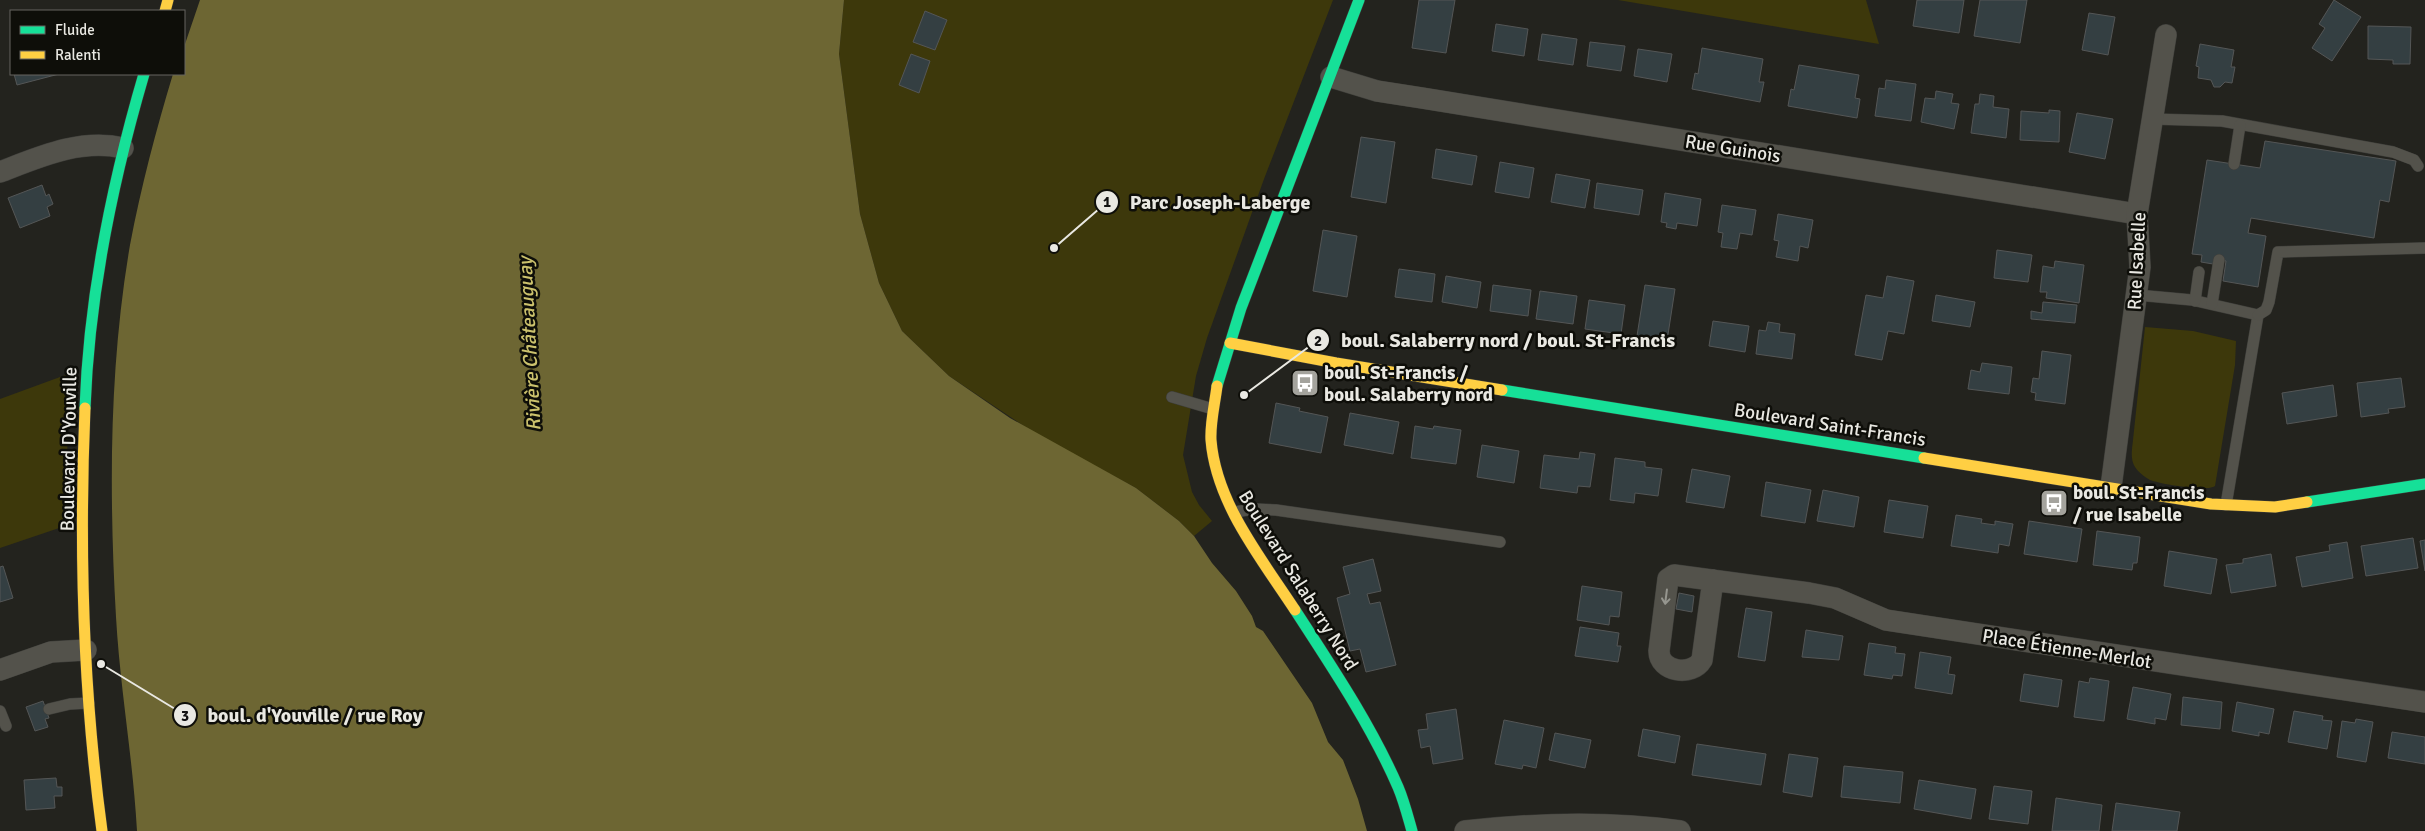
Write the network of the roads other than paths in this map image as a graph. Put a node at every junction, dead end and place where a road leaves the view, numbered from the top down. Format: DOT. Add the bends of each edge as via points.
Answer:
graph roads {
  1 [pos="1359,0"];
  2 [pos="2166,35"];
  3 [pos="144,75"];
  4 [pos="1331,77"];
  5 [pos="2152,119"];
  6 [pos="2240,125"];
  7 [pos="123,148"];
  8 [pos="2234,164"];
  9 [pos="2418,166"];
  10 [pos="0,172"];
  11 [pos="2137,214"];
  12 [pos="2425,248"];
  13 [pos="2219,260"];
  14 [pos="2198,272"];
  15 [pos="2136,295"];
  16 [pos="2195,301"];
  17 [pos="2212,304"];
  18 [pos="2258,315"];
  19 [pos="1230,343"];
  20 [pos="1172,397"];
  21 [pos="1213,409"];
  22 [pos="2425,484"];
  23 [pos="2111,487"];
  24 [pos="2226,506"];
  25 [pos="1234,512"];
  26 [pos="1500,542"];
  27 [pos="1713,580"];
  28 [pos="86,650"];
  29 [pos="0,670"];
  30 [pos="2425,702"];
  31 [pos="90,703"];
  32 [pos="49,709"];
  33 [pos="0,711"];
  34 [pos="6,726"];
  35 [pos="102,831"];
  36 [pos="1412,831"];
  37 [pos="1465,831"];
  38 [pos="1680,831"];
  1 -- 4 [label="street, Boulevard Salaberry Nord"];
  2 -- 5 [label="street, Rue Isabelle"];
  3 -- 7 [label="street, Boulevard D'Youville"];
  4 -- 11 [label="street, Rue Guinois" via="1371,89 1422,98"];
  4 -- 19 [label="street, Boulevard Salaberry Nord"];
  5 -- 6 [label="lane" via="2205,119"];
  5 -- 11 [label="street, Rue Isabelle"];
  6 -- 8 [label="lane"];
  6 -- 9 [label="lane" via="2393,152 2414,160"];
  7 -- 10 [label="street" via="109,145 70,148"];
  7 -- 28 [label="street, Boulevard D'Youville" via="97,281 86,379"];
  11 -- 15 [label="street, Rue Isabelle" via="2140,267"];
  12 -- 18 [label="lane" via="2278,252 2269,302 2266,310"];
  13 -- 17 [label="lane"];
  14 -- 16 [label="lane"];
  15 -- 16 [label="lane"];
  15 -- 23 [label="street, Rue Isabelle"];
  16 -- 17 [label="lane"];
  17 -- 18 [label="lane"];
  18 -- 24 [label="lane"];
  19 -- 21 [label="street, Boulevard Salaberry Nord"];
  19 -- 23 [label="street, Boulevard Saint-Francis"];
  20 -- 21 [label="lane"];
  21 -- 25 [label="street, Boulevard Salaberry Nord" via="1211,438 1216,470"];
  22 -- 24 [label="street, Boulevard Saint-Francis" via="2275,507"];
  23 -- 24 [label="street, Boulevard Saint-Francis"];
  25 -- 26 [label="lane" via="1276,510"];
  25 -- 36 [label="street, Boulevard Salaberry Nord" via="1375,740 1399,789"];
  27 -- 30 [label="street, Place Étienne-Merlot" via="1824,595 1886,620"];
  28 -- 29 [label="street" via="51,652"];
  28 -- 31 [label="street, Boulevard D'Youville"];
  31 -- 32 [label="lane"];
  31 -- 35 [label="street, Boulevard D'Youville"];
  33 -- 34 [label="lane"];
  37 -- 38 [label="street" via="1570,824"];
}
